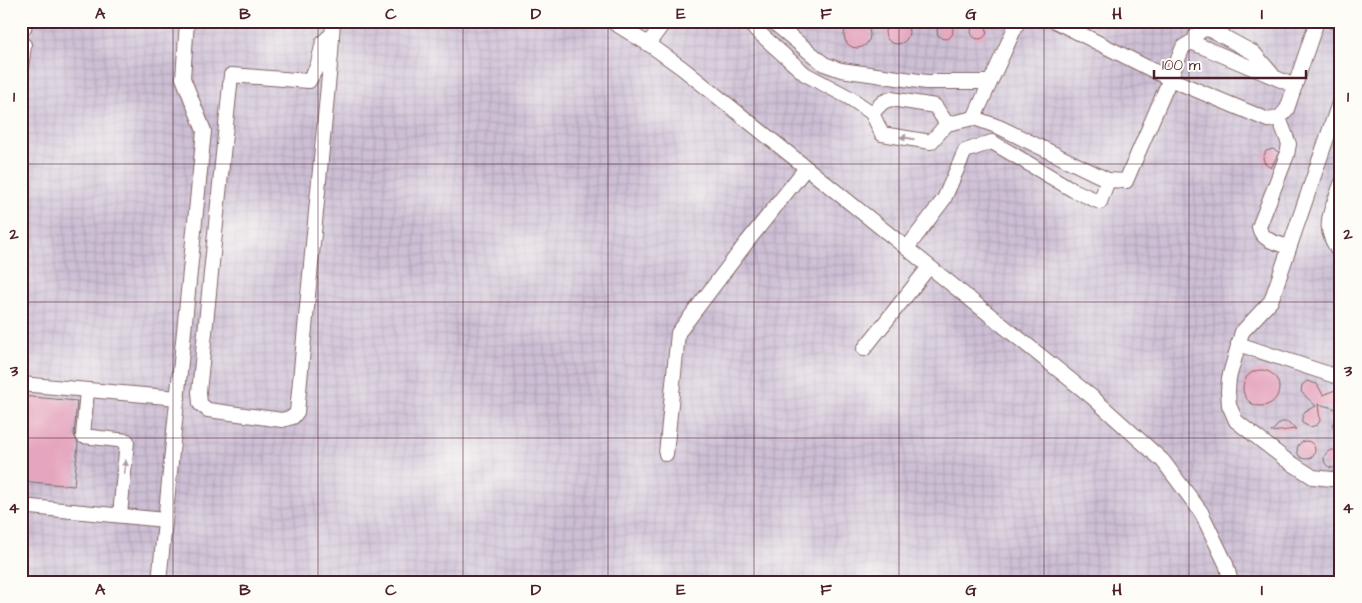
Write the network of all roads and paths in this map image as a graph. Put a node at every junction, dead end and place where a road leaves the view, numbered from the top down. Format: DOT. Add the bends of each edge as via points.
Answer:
graph roads {
  1 [pos="25,21"];
  2 [pos="187,21"];
  3 [pos="611,21"];
  4 [pos="665,21"];
  5 [pos="746,21"];
  6 [pos="772,21"];
  7 [pos="1018,21"];
  8 [pos="1054,21"];
  9 [pos="1317,21"];
  10 [pos="1333,21"];
  11 [pos="1341,24"];
  12 [pos="332,28"];
  13 [pos="21,31"];
  14 [pos="21,42"];
  15 [pos="648,44"];
  16 [pos="1181,51"];
  17 [pos="21,68"];
  18 [pos="1272,74"];
  19 [pos="1170,79"];
  20 [pos="989,82"];
  21 [pos="1295,86"];
  22 [pos="1341,97"];
  23 [pos="872,113"];
  24 [pos="974,118"];
  25 [pos="1279,118"];
  26 [pos="947,124"];
  27 [pos="806,168"];
  28 [pos="1108,180"];
  29 [pos="1341,184"];
  30 [pos="1290,247"];
  31 [pos="907,248"];
  32 [pos="1341,254"];
  33 [pos="929,267"];
  34 [pos="1238,344"];
  35 [pos="864,349"];
  36 [pos="1341,378"];
  37 [pos="21,384"];
  38 [pos="87,390"];
  39 [pos="178,398"];
  40 [pos="666,454"];
  41 [pos="1341,480"];
  42 [pos="21,506"];
  43 [pos="120,516"];
  44 [pos="165,520"];
  45 [pos="159,582"];
  46 [pos="1231,582"];
  1 -- 13 [label="street"];
  2 -- 39 [label="street" via="182,78 204,131"];
  3 -- 15 [label="street"];
  4 -- 15 [label="street"];
  5 -- 23 [label="street" via="805,74"];
  6 -- 20 [label="street" via="824,64 841,70 926,82"];
  7 -- 20 [label="street"];
  8 -- 19 [label="street"];
  9 -- 21 [label="street"];
  10 -- 11 [label="street"];
  12 -- 12 [label="street" via="297,412 293,417 282,420 208,410 200,404 199,392 231,76 309,81 317,67 323,42"];
  14 -- 17 [label="street" via="24,45"];
  15 -- 27 [label="street"];
  16 -- 18 [label="street" via="1191,42 1249,68"];
  16 -- 18 [label="street" via="1196,35 1204,36"];
  16 -- 19 [label="street"];
  18 -- 21 [label="street"];
  19 -- 25 [label="street" via="1250,114 1268,120"];
  19 -- 28 [label="street" via="1126,181"];
  20 -- 24 [label="street"];
  21 -- 25 [label="street" via="1287,109"];
  22 -- 30 [label="street"];
  23 -- 26 [label="street" via="891,98 935,106"];
  26 -- 23 [label="street, one-way" via="931,142 908,139 882,134"];
  24 -- 26 [label="street"];
  24 -- 28 [label="street"];
  25 -- 30 [label="street" via="1289,144 1287,155 1259,227 1264,238"];
  27 -- 31 [label="street"];
  27 -- 40 [label="street" via="678,333"];
  28 -- 31 [label="street" via="1100,202 1073,190 992,142 981,144 965,151 944,199"];
  29 -- 32 [label="street" via="1327,230"];
  30 -- 34 [label="street" via="1271,301 1242,332"];
  31 -- 33 [label="street"];
  33 -- 35 [label="street"];
  33 -- 46 [label="street" via="1092,397 1163,461 1201,512"];
  34 -- 36 [label="street"];
  34 -- 41 [label="street" via="1228,391 1229,405 1236,421 1304,473"];
  37 -- 38 [label="street"];
  38 -- 39 [label="street"];
  43 -- 38 [label="street, one-way" via="127,441 83,436"];
  39 -- 44 [label="street"];
  42 -- 43 [label="street"];
  43 -- 44 [label="street"];
  44 -- 45 [label="street"];
}
